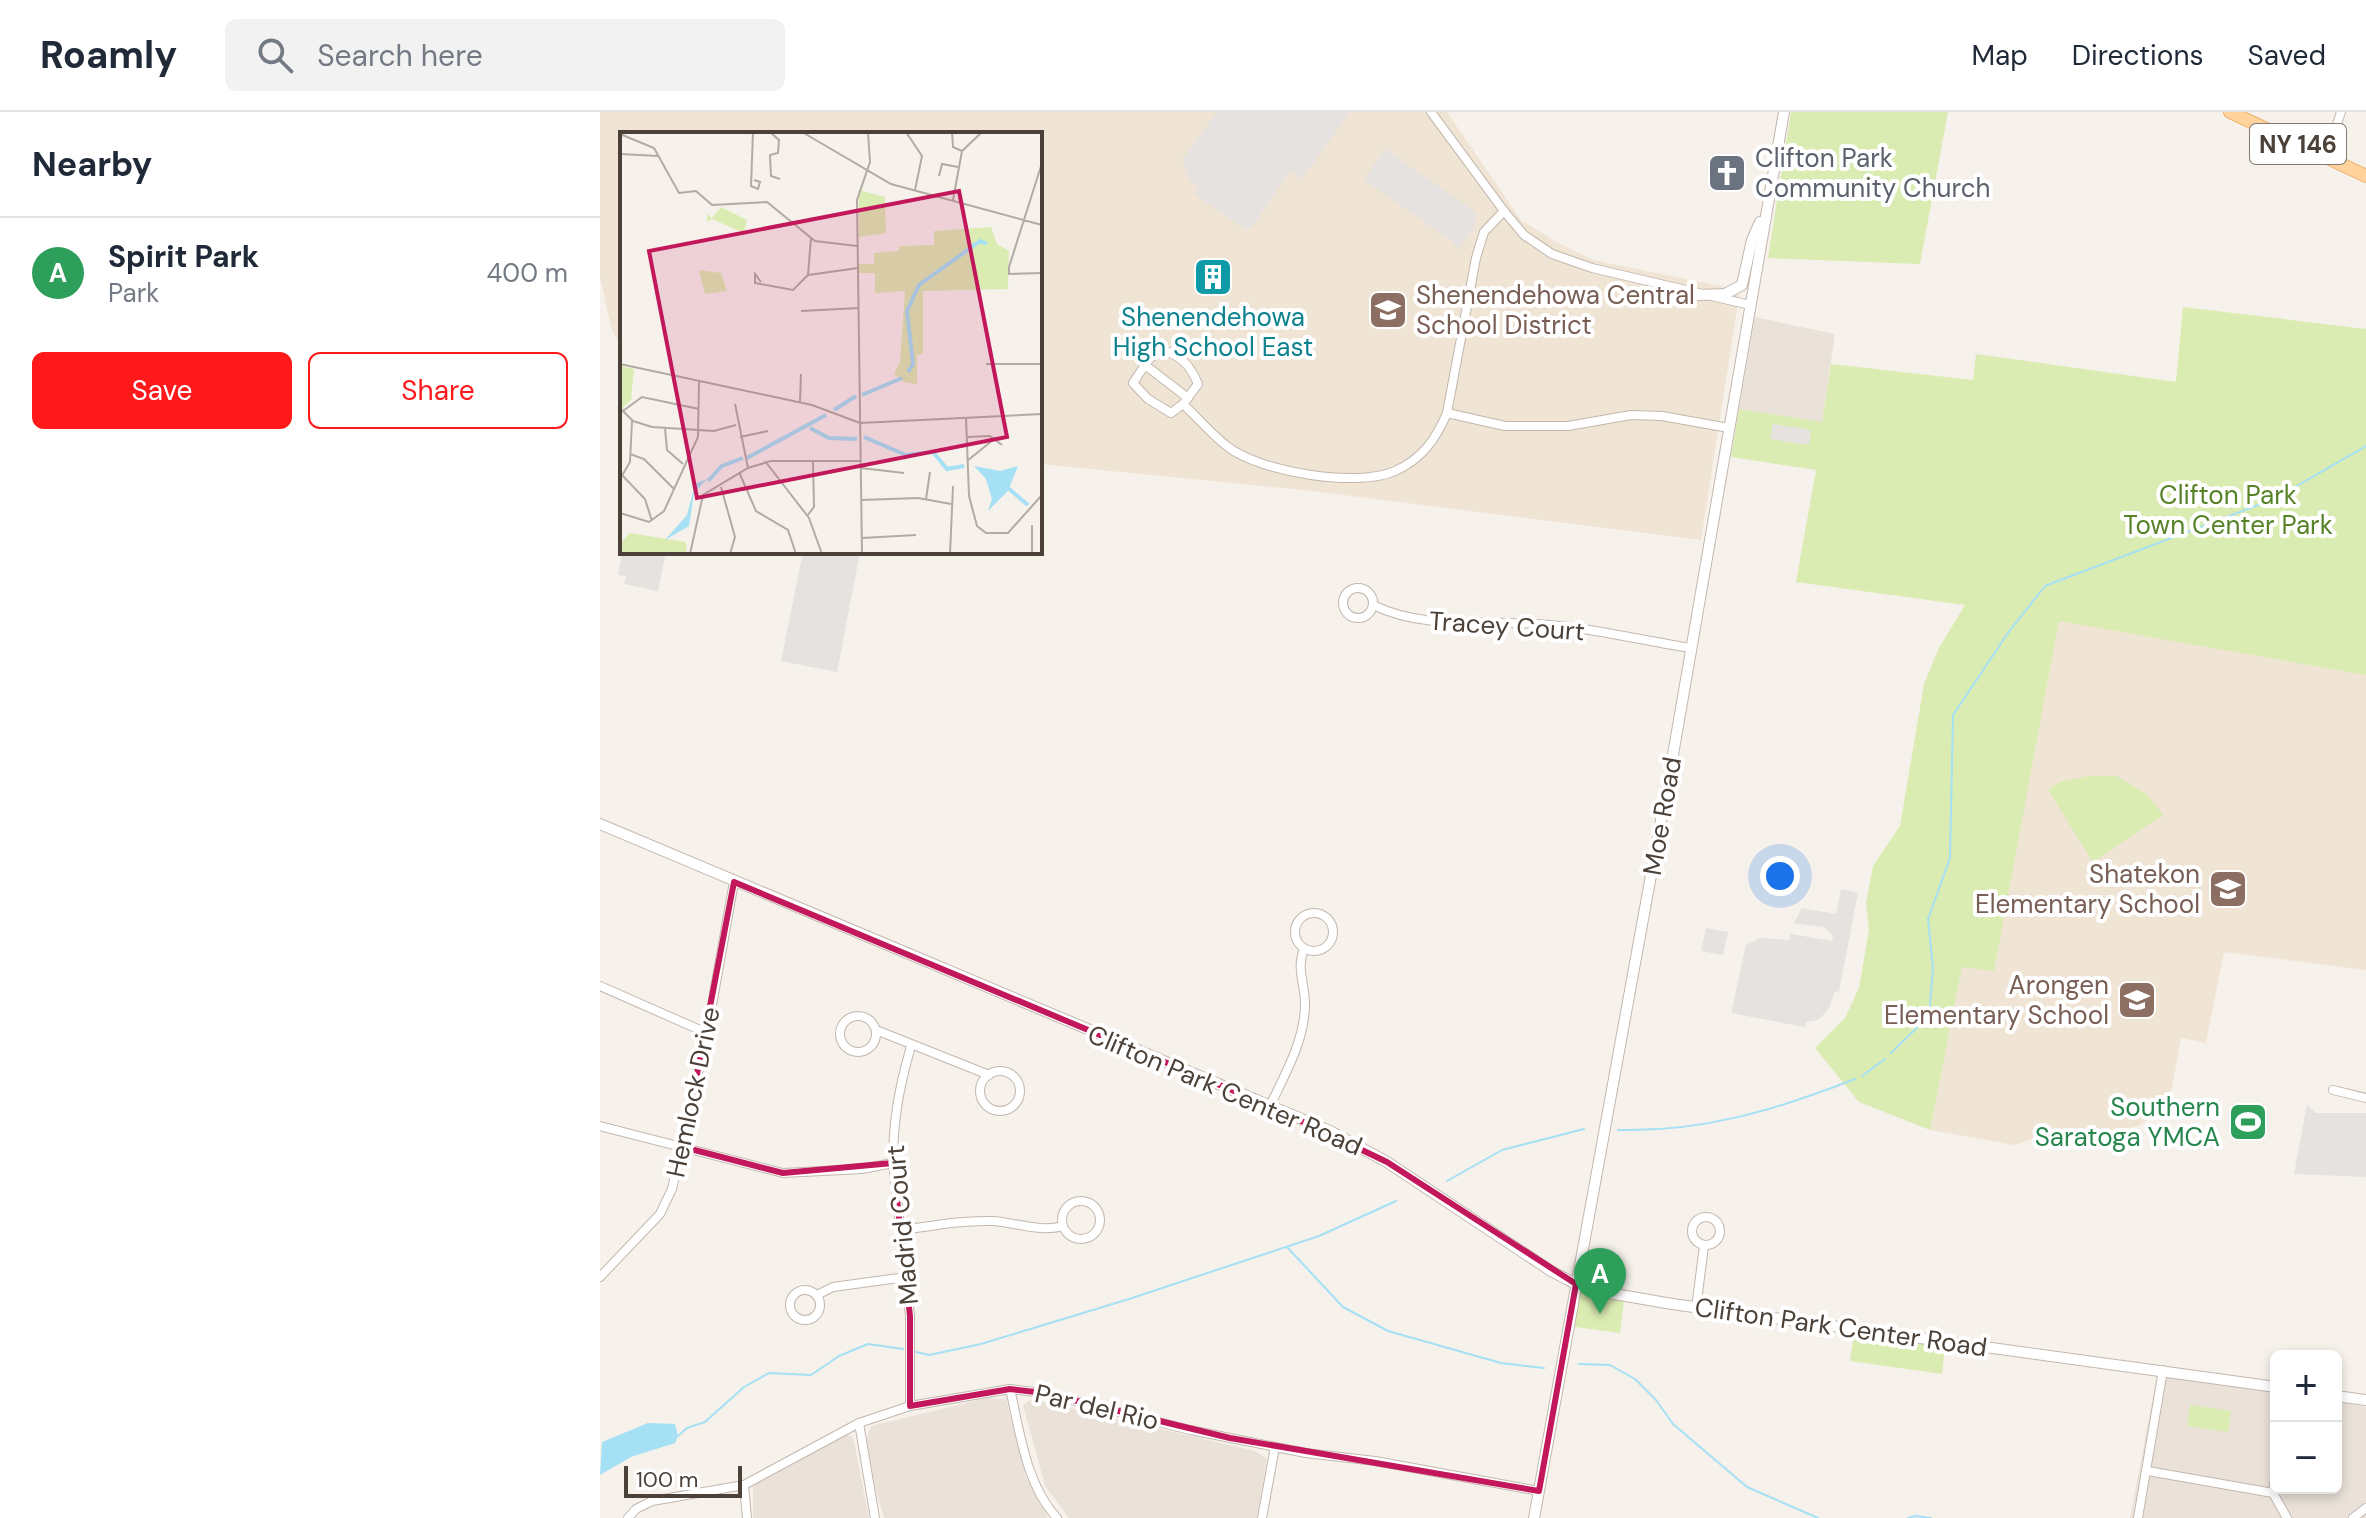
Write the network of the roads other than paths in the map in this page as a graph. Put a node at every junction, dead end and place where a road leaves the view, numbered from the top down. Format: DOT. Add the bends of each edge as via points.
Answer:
graph roads {
  1 [pos="1431,112"];
  2 [pos="1784,112"];
  3 [pos="2230,112"];
  4 [pos="2341,112"];
  5 [pos="2326,157"];
  6 [pos="2366,176"];
  7 [pos="1766,210"];
  8 [pos="1504,211"];
  9 [pos="1698,295"];
  10 [pos="1750,305"];
  11 [pos="1145,365"];
  12 [pos="1185,401"];
  13 [pos="1447,413"];
  14 [pos="1729,428"];
  15 [pos="1373,605"];
  16 [pos="1690,648"];
  17 [pos="600,824"];
  18 [pos="734,882"];
  19 [pos="1304,949"];
  20 [pos="600,986"];
  21 [pos="876,1030"];
  22 [pos="707,1033"];
  23 [pos="911,1046"];
  24 [pos="989,1075"];
  25 [pos="2333,1090"];
  26 [pos="2366,1098"];
  27 [pos="1270,1106"];
  28 [pos="600,1126"];
  29 [pos="683,1147"];
  30 [pos="893,1163"];
  31 [pos="1063,1226"];
  32 [pos="903,1230"];
  33 [pos="1704,1246"];
  34 [pos="600,1277"];
  35 [pos="906,1277"];
  36 [pos="1576,1284"];
  37 [pos="817,1295"];
  38 [pos="1696,1308"];
  39 [pos="2163,1370"];
  40 [pos="2270,1386"];
  41 [pos="1010,1389"];
  42 [pos="2342,1397"];
  43 [pos="2366,1400"];
  44 [pos="910,1406"];
  45 [pos="859,1423"];
  46 [pos="1275,1447"];
  47 [pos="2148,1471"];
  48 [pos="744,1485"];
  49 [pos="1539,1491"];
  50 [pos="2270,1492"];
  51 [pos="2274,1494"];
  52 [pos="2366,1508"];
  53 [pos="628,1518"];
  54 [pos="747,1518"];
  55 [pos="875,1518"];
  56 [pos="1057,1518"];
  57 [pos="1262,1518"];
  58 [pos="1534,1518"];
  59 [pos="2138,1518"];
  60 [pos="2287,1518"];
  61 [pos="2353,1518"];
  1 -- 8 [label="street"];
  2 -- 7 [label="street, Moe Road"];
  3 -- 5 [label="main road, NY 146"];
  4 -- 5 [label="street"];
  5 -- 6 [label="main road, NY 146"];
  7 -- 9 [label="street" via="1752,240 1742,285 1725,294"];
  7 -- 10 [label="street, Moe Road"];
  8 -- 9 [label="street" via="1524,235 1565,260"];
  8 -- 13 [label="street" via="1484,232 1476,258"];
  9 -- 10 [label="street"];
  10 -- 14 [label="street, Moe Road"];
  11 -- 12 [label="street"];
  11 -- 12 [label="street" via="1133,383 1140,391 1171,413"];
  11 -- 12 [label="street" via="1161,350 1190,366 1198,384"];
  12 -- 13 [label="street" via="1229,448 1269,466 1349,479 1379,476 1425,452"];
  13 -- 14 [label="street" via="1505,426 1568,426 1631,415"];
  14 -- 16 [label="street, Moe Road"];
  15 -- 16 [label="street, Tracey Court" via="1435,623 1539,624"];
  16 -- 36 [label="street, Moe Road"];
  17 -- 18 [label="street, Clifton Park Center Road"];
  18 -- 22 [label="street, Hemlock Drive"];
  18 -- 27 [label="street, Clifton Park Center Road"];
  19 -- 19 [label="street" via="1295,934 1298,921 1309,913 1323,915 1333,929 1330,943 1318,951"];
  19 -- 27 [label="street" via="1299,965 1305,1003 1299,1040"];
  20 -- 22 [label="street"];
  21 -- 21 [label="street" via="869,1019 855,1016 844,1023 840,1036 847,1048 861,1052 873,1044"];
  21 -- 23 [label="street"];
  22 -- 29 [label="street, Hemlock Drive"];
  23 -- 24 [label="street"];
  23 -- 30 [label="street, Madrid Court" via="895,1108"];
  24 -- 24 [label="street" via="981,1087 982,1101 998,1111 1011,1108 1019,1096 1017,1082 1007,1073"];
  25 -- 26 [label="street"];
  27 -- 36 [label="street, Clifton Park Center Road" via="1387,1162"];
  28 -- 29 [label="street"];
  29 -- 30 [label="street" via="783,1173"];
  29 -- 34 [label="street, Hemlock Drive" via="660,1214"];
  30 -- 32 [label="street, Madrid Court"];
  31 -- 31 [label="street" via="1063,1212 1073,1203 1091,1204 1099,1215 1098,1228 1084,1239 1071,1236"];
  31 -- 32 [label="street" via="991,1221"];
  32 -- 35 [label="street, Madrid Court"];
  33 -- 38 [label="street"];
  35 -- 37 [label="street" via="833,1287"];
  35 -- 44 [label="street, Madrid Court"];
  36 -- 38 [label="street, Clifton Park Center Road"];
  36 -- 49 [label="street, Moe Road"];
  38 -- 39 [label="street, Clifton Park Center Road"];
  39 -- 40 [label="street, Clifton Park Center Road"];
  39 -- 47 [label="street"];
  41 -- 44 [label="street, Par del Rio"];
  41 -- 46 [label="street, Par del Rio"];
  41 -- 56 [label="street" via="1034,1480"];
  42 -- 43 [label="street"];
  44 -- 45 [label="street, Par del Rio"];
  45 -- 48 [label="street, Par del Rio"];
  45 -- 55 [label="street"];
  46 -- 49 [label="street, Par del Rio"];
  46 -- 57 [label="street"];
  47 -- 50 [label="street"];
  47 -- 59 [label="street"];
  48 -- 53 [label="street, Par del Rio" via="652,1501"];
  48 -- 54 [label="street"];
  49 -- 58 [label="street, Moe Road"];
  51 -- 60 [label="street"];
  52 -- 61 [label="street"];
}
